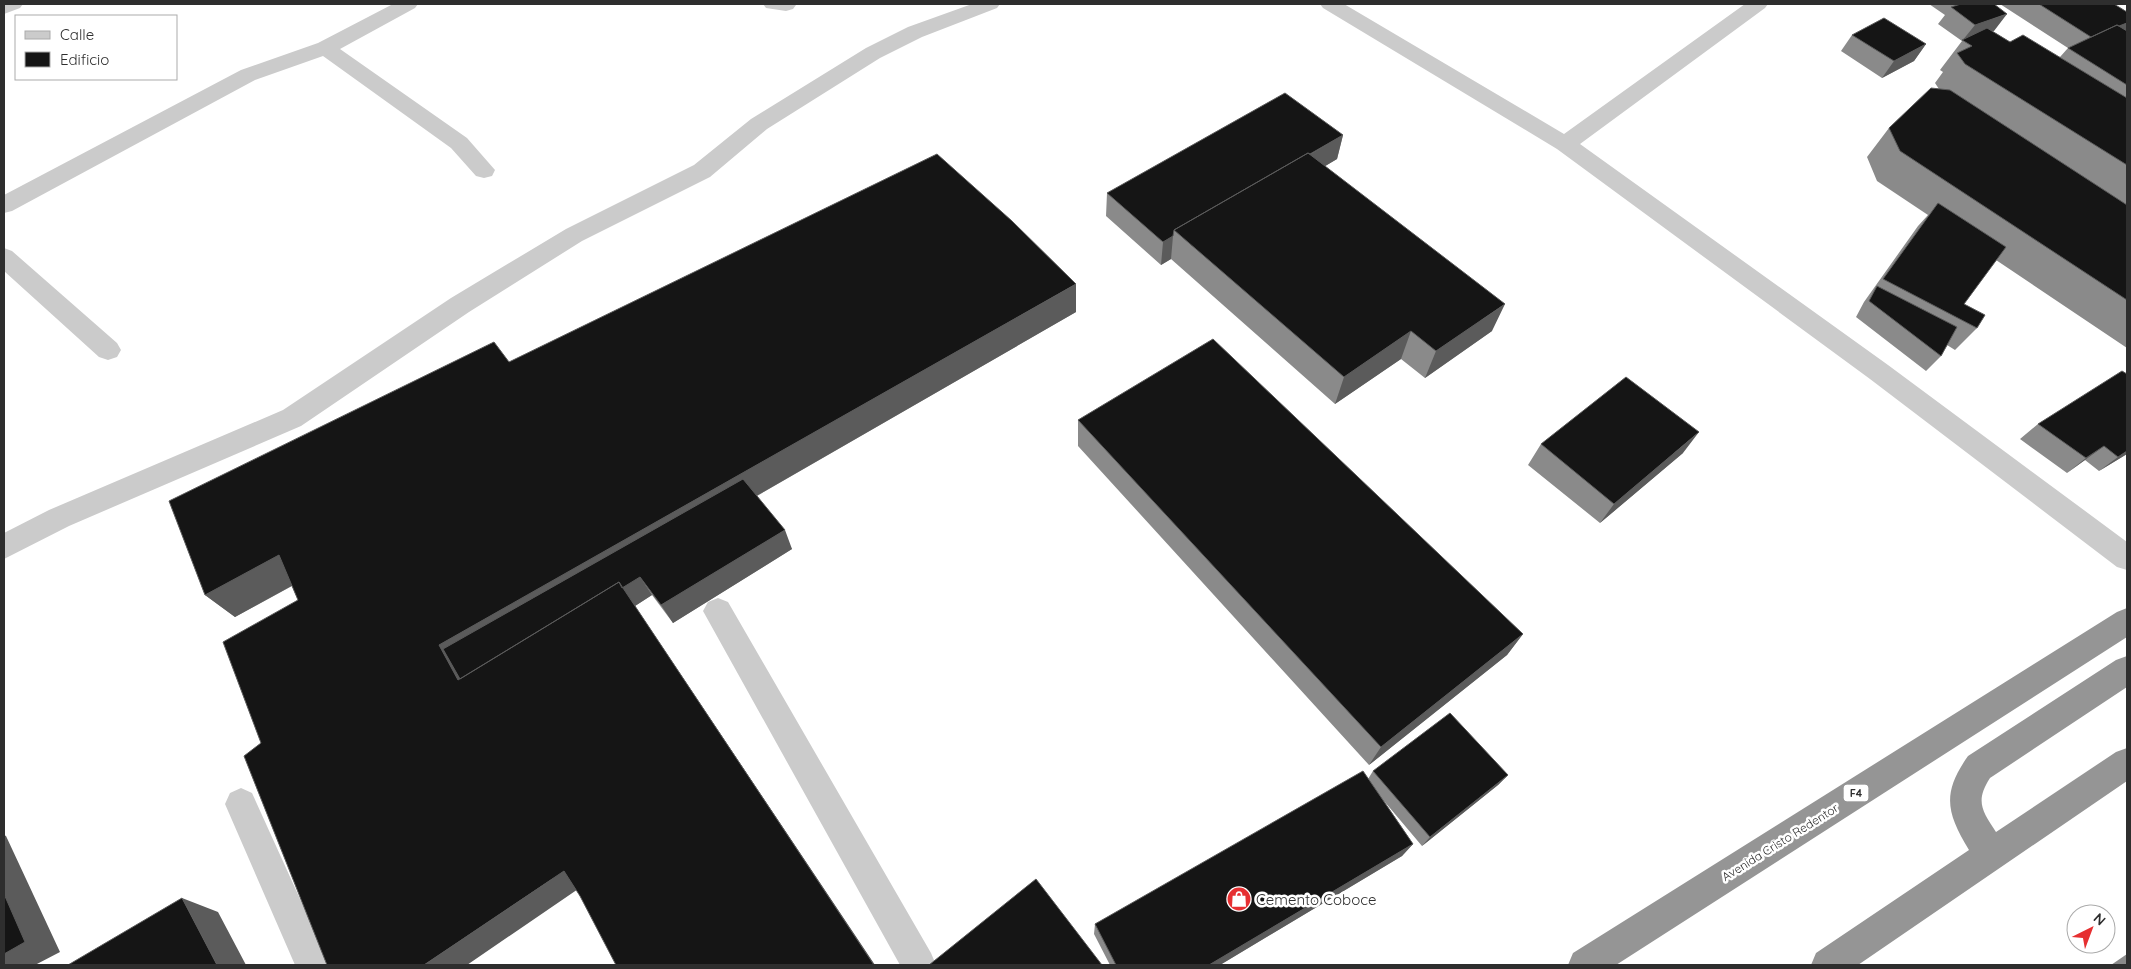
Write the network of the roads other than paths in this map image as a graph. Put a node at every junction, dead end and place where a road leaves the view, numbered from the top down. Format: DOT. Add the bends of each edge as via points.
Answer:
graph roads {
  1 [pos="13,4"];
  2 [pos="408,4"];
  3 [pos="990,4"];
  4 [pos="1330,4"];
  5 [pos="1758,4"];
  6 [pos="4,8"];
  7 [pos="325,48"];
  8 [pos="1565,144"];
  9 [pos="484,170"];
  10 [pos="4,205"];
  11 [pos="4,257"];
  12 [pos="108,350"];
  13 [pos="4,546"];
  14 [pos="2127,558"];
  15 [pos="718,611"];
  16 [pos="2127,621"];
  17 [pos="2127,670"];
  18 [pos="2127,763"];
  19 [pos="241,804"];
  20 [pos="1993,854"];
  21 [pos="313,965"];
  22 [pos="919,965"];
  23 [pos="1585,965"];
  24 [pos="1828,965"];
  1 -- 6 [label="street"];
  2 -- 7 [label="street"];
  3 -- 13 [label="street" via="915,32 873,53 759,124 702,170 574,235 460,305 292,418 59,518"];
  4 -- 8 [label="street"];
  5 -- 8 [label="street"];
  7 -- 9 [label="street" via="459,144"];
  7 -- 10 [label="street" via="248,75"];
  8 -- 14 [label="street" via="1879,372"];
  11 -- 12 [label="street"];
  15 -- 22 [label="street"];
  16 -- 23 [label="highway, Avenida Cristo Redentor / F4"];
  17 -- 20 [label="highway" via="1979,767 1968,784 1965,807"];
  18 -- 20 [label="highway"];
  19 -- 21 [label="street"];
  20 -- 24 [label="highway"];
}
